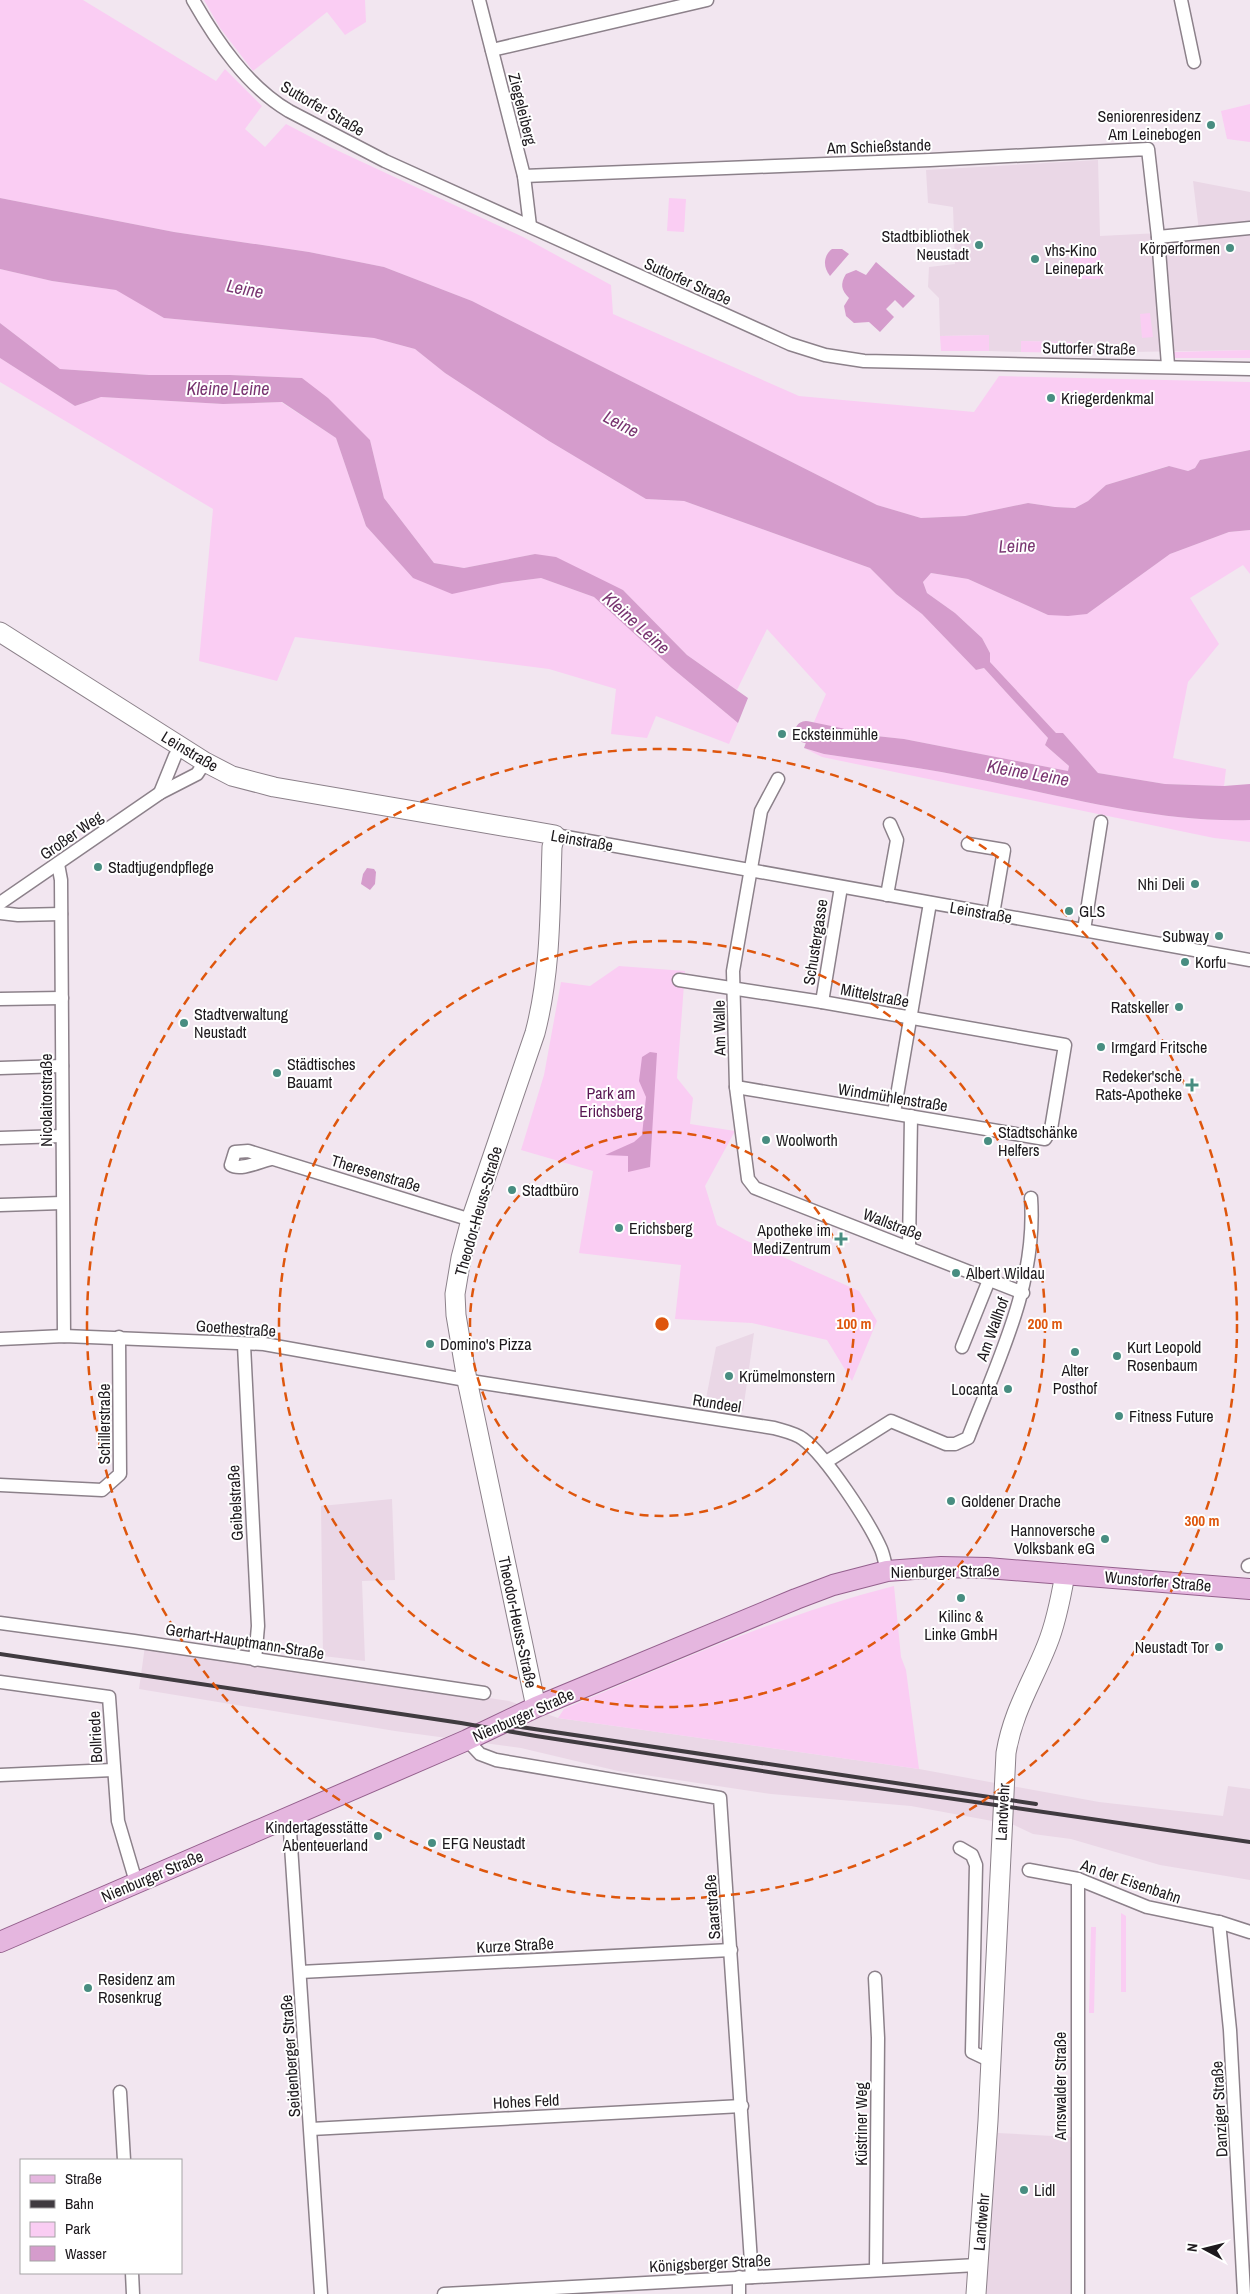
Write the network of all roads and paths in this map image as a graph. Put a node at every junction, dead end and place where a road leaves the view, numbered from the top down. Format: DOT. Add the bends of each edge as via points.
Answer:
graph roads {
  1 [pos="193,0"];
  2 [pos="479,0"];
  3 [pos="707,0"];
  4 [pos="1180,0"];
  5 [pos="686,2"];
  6 [pos="492,50"];
  7 [pos="1194,62"];
  8 [pos="524,176"];
  9 [pos="530,226"];
  10 [pos="1250,228"];
  11 [pos="1158,237"];
  12 [pos="1168,365"];
  13 [pos="1250,369"];
  14 [pos="0,632"];
  15 [pos="181,747"];
  16 [pos="205,762"];
  17 [pos="778,779"];
  18 [pos="160,793"];
  19 [pos="1101,822"];
  20 [pos="890,824"];
  21 [pos="555,835"];
  22 [pos="968,844"];
  23 [pos="58,864"];
  24 [pos="750,871"];
  25 [pos="841,887"];
  26 [pos="887,895"];
  27 [pos="0,903"];
  28 [pos="930,903"];
  29 [pos="0,914"];
  30 [pos="61,914"];
  31 [pos="993,914"];
  32 [pos="1084,930"];
  33 [pos="1250,960"];
  34 [pos="679,980"];
  35 [pos="735,989"];
  36 [pos="62,998"];
  37 [pos="0,999"];
  38 [pos="822,1002"];
  39 [pos="909,1018"];
  40 [pos="62,1066"];
  41 [pos="0,1068"];
  42 [pos="736,1087"];
  43 [pos="894,1113"];
  44 [pos="911,1116"];
  45 [pos="62,1136"];
  46 [pos="0,1138"];
  47 [pos="1045,1139"];
  48 [pos="271,1159"];
  49 [pos="752,1185"];
  50 [pos="1031,1198"];
  51 [pos="62,1202"];
  52 [pos="0,1205"];
  53 [pos="472,1220"];
  54 [pos="909,1248"];
  55 [pos="988,1280"];
  56 [pos="1023,1293"];
  57 [pos="64,1336"];
  58 [pos="119,1337"];
  59 [pos="0,1339"];
  60 [pos="244,1345"];
  61 [pos="962,1347"];
  62 [pos="467,1380"];
  63 [pos="826,1462"];
  64 [pos="0,1484"];
  65 [pos="888,1571"];
  66 [pos="1065,1574"];
  67 [pos="1250,1589"];
  68 [pos="0,1623"];
  69 [pos="256,1660"];
  70 [pos="0,1682"];
  71 [pos="484,1693"];
  72 [pos="536,1708"];
  73 [pos="467,1740"];
  74 [pos="113,1770"];
  75 [pos="0,1776"];
  76 [pos="289,1816"];
  77 [pos="960,1848"];
  78 [pos="1029,1870"];
  79 [pos="1078,1879"];
  80 [pos="136,1882"];
  81 [pos="1219,1922"];
  82 [pos="1250,1932"];
  83 [pos="0,1942"];
  84 [pos="731,1950"];
  85 [pos="300,1972"];
  86 [pos="875,1978"];
  87 [pos="991,2061"];
  88 [pos="120,2092"];
  89 [pos="742,2106"];
  90 [pos="311,2129"];
  91 [pos="124,2159"];
  92 [pos="977,2265"];
  93 [pos="876,2269"];
  94 [pos="132,2274"];
  95 [pos="746,2277"];
  96 [pos="554,2291"];
  97 [pos="133,2294"];
  98 [pos="321,2294"];
  99 [pos="444,2294"];
  100 [pos="739,2294"];
  101 [pos="976,2294"];
  102 [pos="1078,2294"];
  103 [pos="1244,2294"];
  1 -- 9 [label="street, Suttorfer Straße" via="225,50 277,104 386,161"];
  2 -- 6 [label="street, Ziegeleiberg"];
  3 -- 5 [label="street"];
  4 -- 7 [label="street"];
  5 -- 6 [label="street"];
  6 -- 8 [label="street, Ziegeleiberg"];
  8 -- 9 [label="street, Ziegeleiberg"];
  8 -- 11 [label="street, Am Schießstande" via="1148,149"];
  9 -- 12 [label="street, Suttorfer Straße" via="790,344 825,355 864,361"];
  10 -- 11 [label="street"];
  11 -- 12 [label="street"];
  12 -- 13 [label="street, Suttorfer Straße"];
  14 -- 15 [label="street, Leinstraße"];
  15 -- 16 [label="street, Leinstraße"];
  15 -- 18 [label="street"];
  16 -- 18 [label="street, Großer Weg" via="197,774"];
  16 -- 21 [label="street, Leinstraße" via="232,776 274,787"];
  17 -- 24 [label="street, Am Walle" via="761,811"];
  18 -- 23 [label="street, Großer Weg"];
  19 -- 32 [label="street"];
  20 -- 26 [label="street" via="897,840"];
  21 -- 24 [label="street, Leinstraße"];
  21 -- 53 [label="street, Theodor-Heuss-Straße" via="544,1001"];
  22 -- 31 [label="street" via="1004,850"];
  23 -- 27 [label="street, Großer Weg"];
  23 -- 30 [label="street, Nicolaitorstraße"];
  24 -- 25 [label="street, Leinstraße"];
  24 -- 35 [label="street, Am Walle" via="733,971"];
  25 -- 26 [label="street, Leinstraße"];
  25 -- 38 [label="street, Schustergasse"];
  26 -- 28 [label="street, Leinstraße"];
  28 -- 31 [label="street, Leinstraße"];
  28 -- 39 [label="street"];
  29 -- 30 [label="street"];
  30 -- 36 [label="street, Nicolaitorstraße"];
  31 -- 32 [label="street, Leinstraße"];
  32 -- 33 [label="street, Leinstraße"];
  34 -- 35 [label="street, Mittelstraße"];
  35 -- 38 [label="street, Mittelstraße"];
  35 -- 42 [label="street, Am Walle"];
  36 -- 37 [label="street"];
  36 -- 40 [label="street, Nicolaitorstraße"];
  38 -- 39 [label="street, Mittelstraße"];
  39 -- 43 [label="street"];
  39 -- 47 [label="street, Mittelstraße" via="1065,1045 1052,1129"];
  40 -- 41 [label="street"];
  40 -- 45 [label="street, Nicolaitorstraße"];
  42 -- 43 [label="street, Windmühlenstraße"];
  42 -- 49 [label="street, Am Walle" via="748,1179"];
  43 -- 44 [label="street, Windmühlenstraße"];
  44 -- 47 [label="street, Windmühlenstraße"];
  44 -- 54 [label="street"];
  45 -- 46 [label="street"];
  45 -- 51 [label="street, Nicolaitorstraße"];
  48 -- 53 [label="street, Theresenstraße"];
  49 -- 54 [label="street, Wallstraße"];
  50 -- 56 [label="street, Am Wallhof" via="1033,1228"];
  51 -- 52 [label="street"];
  51 -- 57 [label="street, Nicolaitorstraße"];
  53 -- 62 [label="street, Theodor-Heuss-Straße" via="455,1294"];
  54 -- 55 [label="street, Wallstraße"];
  55 -- 56 [label="street, Wallstraße"];
  55 -- 61 [label="street"];
  56 -- 63 [label="street, Am Wallhof" via="968,1438 946,1444 891,1421"];
  57 -- 58 [label="street, Goethestraße"];
  57 -- 59 [label="street, Goethestraße"];
  58 -- 60 [label="street, Goethestraße"];
  58 -- 64 [label="street, Schillerstraße" via="120,1474 102,1490"];
  60 -- 62 [label="street, Goethestraße" via="264,1344"];
  60 -- 69 [label="street, Geibelstraße" via="258,1626"];
  62 -- 63 [label="street, Rundeel" via="774,1428 803,1439"];
  62 -- 72 [label="street, Theodor-Heuss-Straße"];
  63 -- 65 [label="street, Rundeel" via="881,1549"];
  65 -- 66 [label="main road, Nienburger Straße" via="940,1567"];
  65 -- 72 [label="main road, Nienburger Straße" via="833,1585 796,1599"];
  66 -- 67 [label="main road, Wunstorfer Straße"];
  66 -- 87 [label="street, Landwehr" via="1048,1644 1021,1700 1006,1753"];
  68 -- 69 [label="street, Gerhart-Hauptmann-Straße"];
  69 -- 71 [label="street, Gerhart-Hauptmann-Straße"];
  70 -- 74 [label="street, Bollriede" via="109,1697"];
  72 -- 73 [label="main road, Nienburger Straße"];
  73 -- 76 [label="main road, Nienburger Straße"];
  73 -- 84 [label="street, Saarstraße" via="480,1754 496,1760 720,1798"];
  74 -- 75 [label="street"];
  74 -- 80 [label="street, Bollriede" via="118,1822"];
  76 -- 80 [label="main road, Nienburger Straße"];
  76 -- 85 [label="street, Seidenberger Straße"];
  77 -- 87 [label="street, Landwehr" via="972,1854 976,1865 972,2052"];
  78 -- 79 [label="street, An der Eisenbahn"];
  79 -- 81 [label="street, An der Eisenbahn" via="1147,1907"];
  79 -- 102 [label="street, Arnswalder Straße"];
  80 -- 83 [label="main road, Nienburger Straße"];
  81 -- 82 [label="street, An der Eisenbahn"];
  81 -- 103 [label="street, Danziger Straße" via="1230,2030"];
  84 -- 85 [label="street, Kurze Straße"];
  84 -- 89 [label="street, Saarstraße"];
  85 -- 90 [label="street, Seidenberger Straße"];
  86 -- 93 [label="street, Küstriner Weg" via="878,2038"];
  87 -- 92 [label="street, Landwehr"];
  88 -- 91 [label="street"];
  89 -- 90 [label="street, Hohes Feld"];
  89 -- 95 [label="street, Saarstraße"];
  90 -- 98 [label="street, Seidenberger Straße"];
  92 -- 93 [label="street, Königsberger Straße"];
  92 -- 101 [label="street, Landwehr"];
  93 -- 95 [label="street, Königsberger Straße"];
  94 -- 97 [label="street"];
  95 -- 96 [label="street, Königsberger Straße"];
  95 -- 100 [label="street, Saarstraße"];
  96 -- 99 [label="street, Königsberger Straße"];
}
